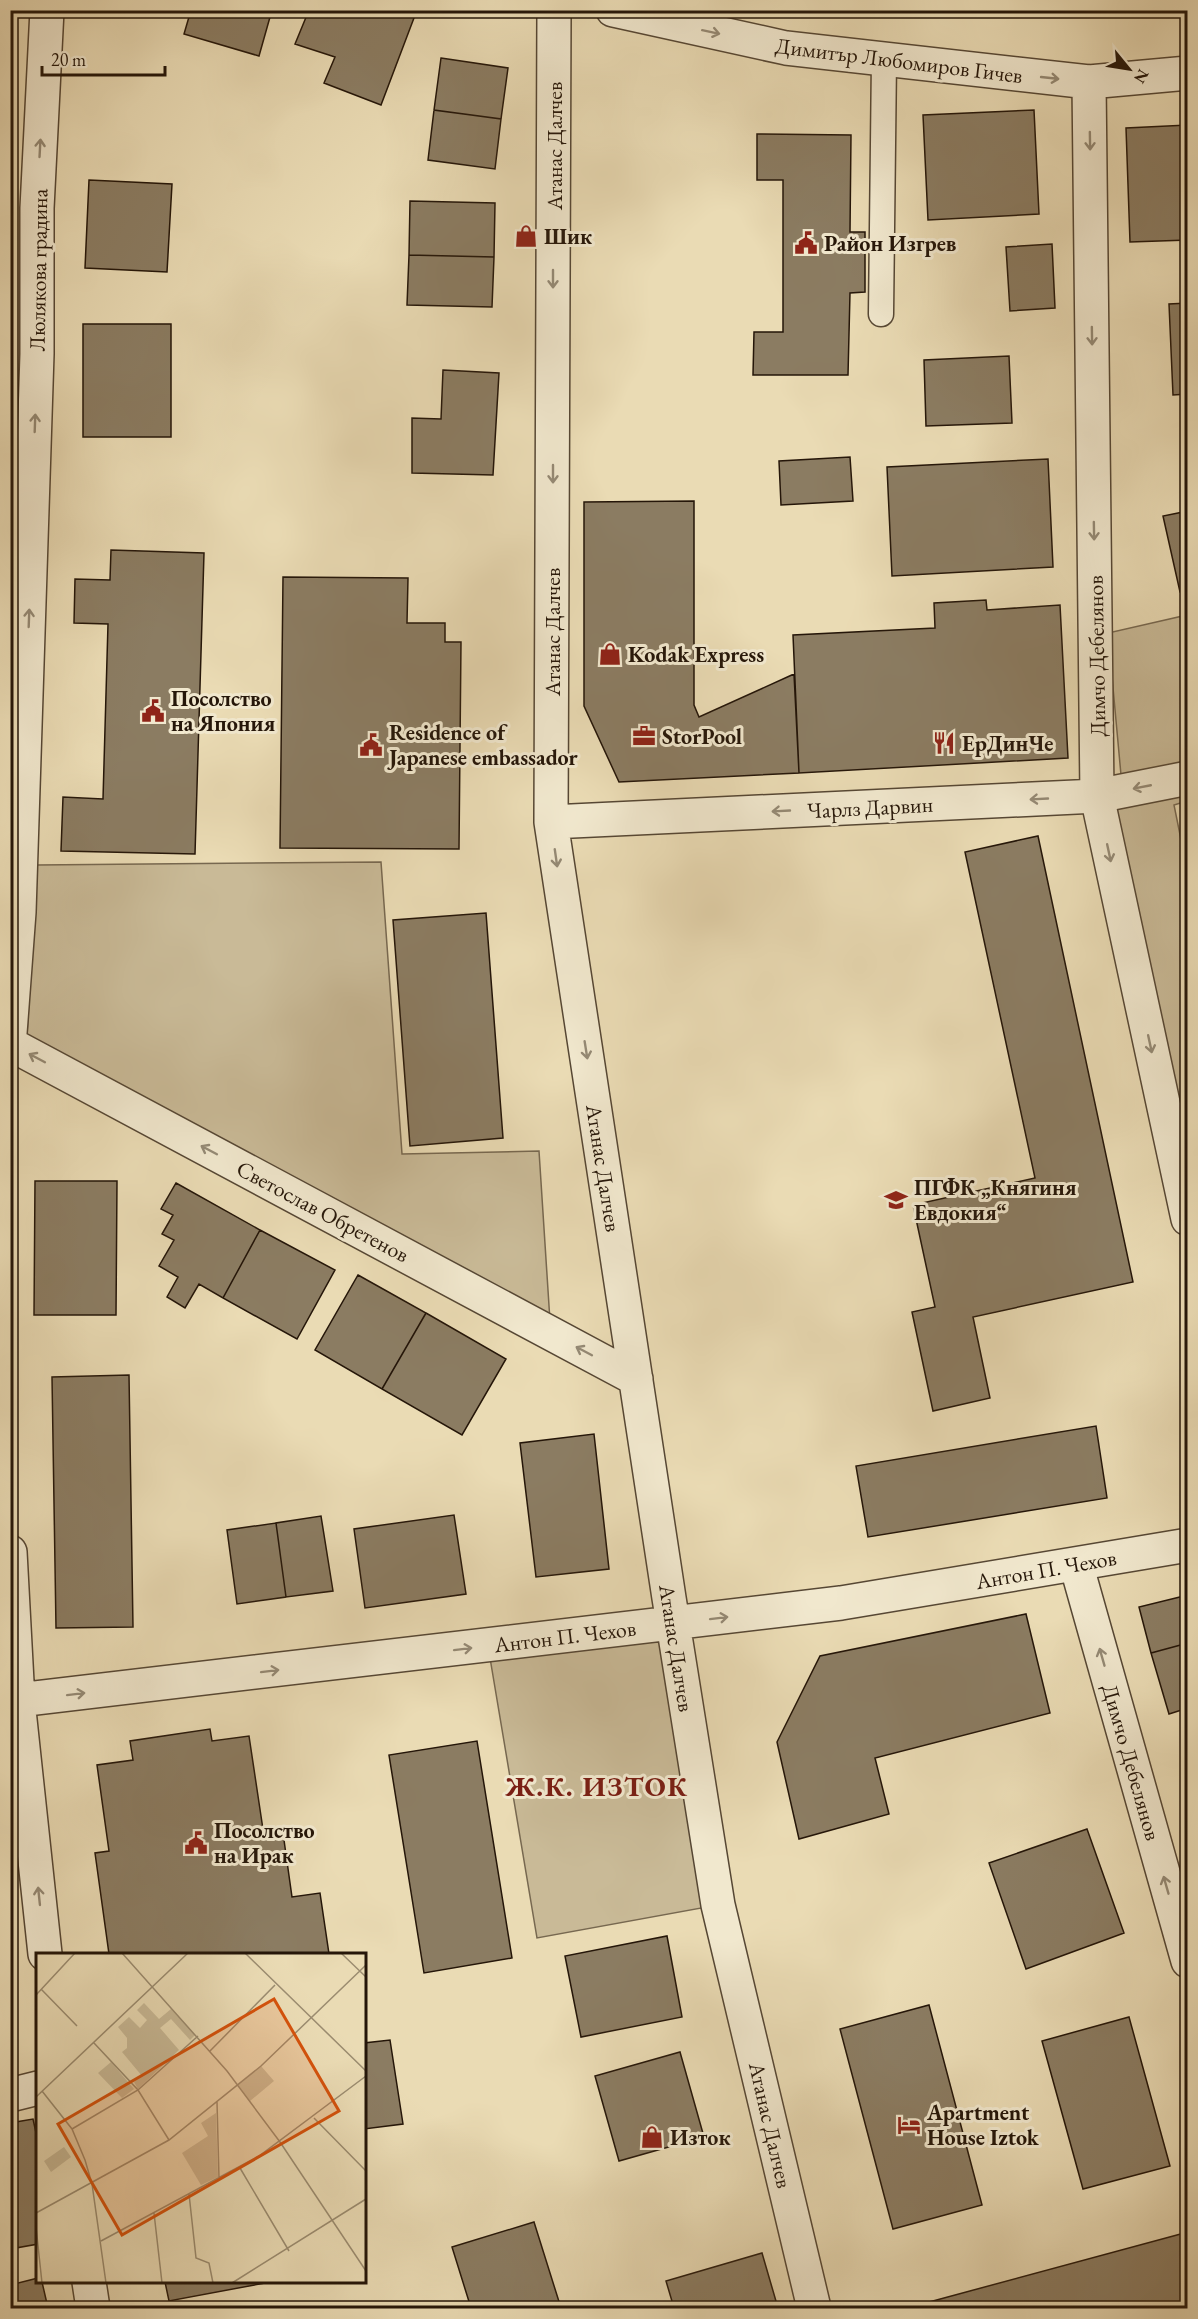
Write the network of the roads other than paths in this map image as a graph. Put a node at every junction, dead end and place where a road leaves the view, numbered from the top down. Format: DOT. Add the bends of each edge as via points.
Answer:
graph roads {
  1 [pos="47,10"];
  2 [pos="554,10"];
  3 [pos="613,10"];
  4 [pos="884,59"];
  5 [pos="1188,73"];
  6 [pos="1089,82"];
  7 [pos="881,314"];
  8 [pos="24,348"];
  9 [pos="18,726"];
  10 [pos="1188,778"];
  11 [pos="1097,796"];
  12 [pos="551,822"];
  13 [pos="10,1033"];
  14 [pos="10,1044"];
  15 [pos="1188,1219"];
  16 [pos="636,1379"];
  17 [pos="1188,1545"];
  18 [pos="10,1552"];
  19 [pos="1076,1564"];
  20 [pos="673,1623"];
  21 [pos="14,1701"];
  22 [pos="45,1953"];
  23 [pos="1188,1961"];
  24 [pos="36,2088"];
  25 [pos="10,2095"];
  26 [pos="89,2283"];
  27 [pos="93,2308"];
  28 [pos="814,2308"];
  8 -- 1 [label="street, Люлякова градина, one-way" via="37,208"];
  2 -- 12 [label="street, Атанас Далчев, one-way"];
  3 -- 4 [label="street, Димитър Любомиров Гичев, one-way" via="786,48"];
  4 -- 6 [label="street, Димитър Любомиров Гичев, one-way"];
  4 -- 7 [label="lane"];
  5 -- 6 [label="street, Димитър Любомиров Гичев"];
  6 -- 11 [label="street, Димчо Дебелянов, one-way"];
  9 -- 8 [label="street, Люлякова градина, one-way"];
  9 -- 13 [label="street, Люлякова градина" via="20,912"];
  10 -- 11 [label="street, Чарлз Дарвин, one-way"];
  11 -- 12 [label="street, Чарлз Дарвин, one-way"];
  11 -- 15 [label="street, Димчо Дебелянов, one-way"];
  12 -- 16 [label="street, Атанас Далчев, one-way"];
  16 -- 14 [label="street, Светослав Обретенов, one-way"];
  16 -- 20 [label="street, Атанас Далчев"];
  17 -- 19 [label="street, Антон П. Чехов"];
  18 -- 21 [label="street"];
  20 -- 19 [label="street, Антон П. Чехов, one-way" via="841,1603"];
  23 -- 19 [label="street, Димчо Дебелянов, one-way"];
  21 -- 20 [label="street, Антон П. Чехов, one-way"];
  20 -- 28 [label="street, Атанас Далчев" via="718,1905"];
  22 -- 21 [label="street, one-way"];
  24 -- 25 [label="street"];
  26 -- 27 [label="street"];
}
